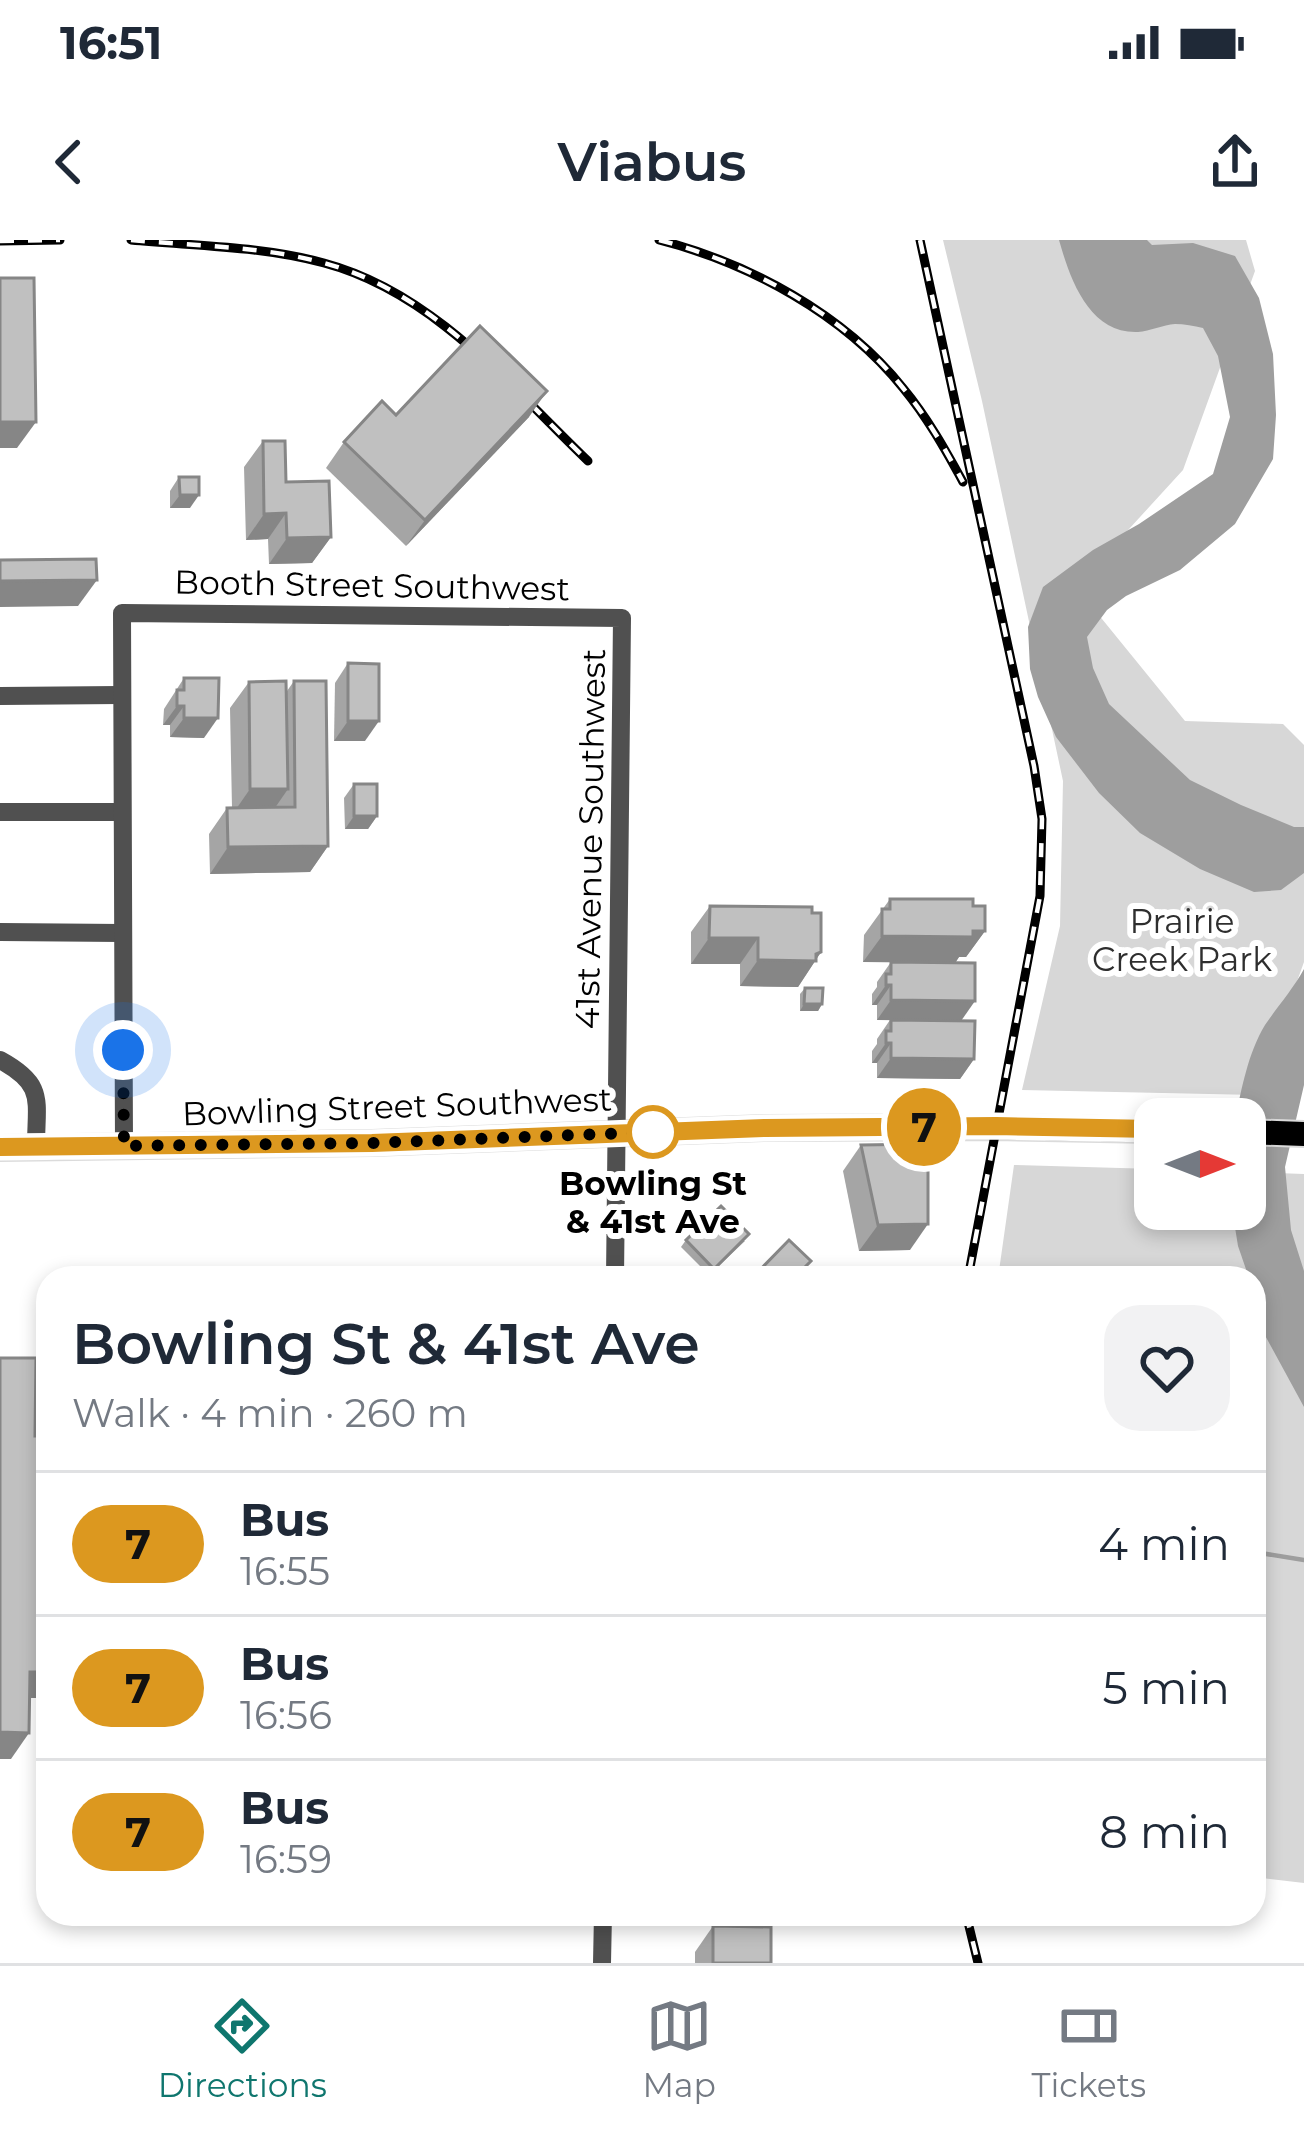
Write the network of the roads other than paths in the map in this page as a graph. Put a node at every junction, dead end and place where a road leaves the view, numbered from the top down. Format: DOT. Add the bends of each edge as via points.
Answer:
graph roads {
  1 [pos="622,618"];
  2 [pos="120,695"];
  3 [pos="0,696"];
  4 [pos="0,812"];
  5 [pos="121,812"];
  6 [pos="0,932"];
  7 [pos="122,933"];
  8 [pos="0,1060"];
  9 [pos="1134,1129"];
  10 [pos="616,1133"];
  11 [pos="1266,1133"];
  12 [pos="1304,1134"];
  13 [pos="124,1146"];
  14 [pos="37,1147"];
  15 [pos="0,1148"];
  16 [pos="615,1266"];
  17 [pos="603,1926"];
  18 [pos="602,1963"];
  1 -- 2 [label="street, Booth Street Southwest" via="122,613"];
  1 -- 10 [label="street, 41st Avenue Southwest"];
  2 -- 3 [label="street"];
  2 -- 5 [label="street"];
  4 -- 5 [label="street"];
  5 -- 7 [label="street"];
  6 -- 7 [label="street"];
  7 -- 13 [label="street"];
  8 -- 14 [label="street" via="25,1073 37,1096"];
  9 -- 10 [label="main road, Bowling Street Southwest"];
  10 -- 13 [label="main road, Bowling Street Southwest"];
  10 -- 16 [label="street, 41st Avenue Southwest"];
  11 -- 12 [label="main road"];
  13 -- 14 [label="main road, Bowling Street Southwest"];
  14 -- 15 [label="main road, Bowling Street Southwest"];
  17 -- 18 [label="street"];
}
